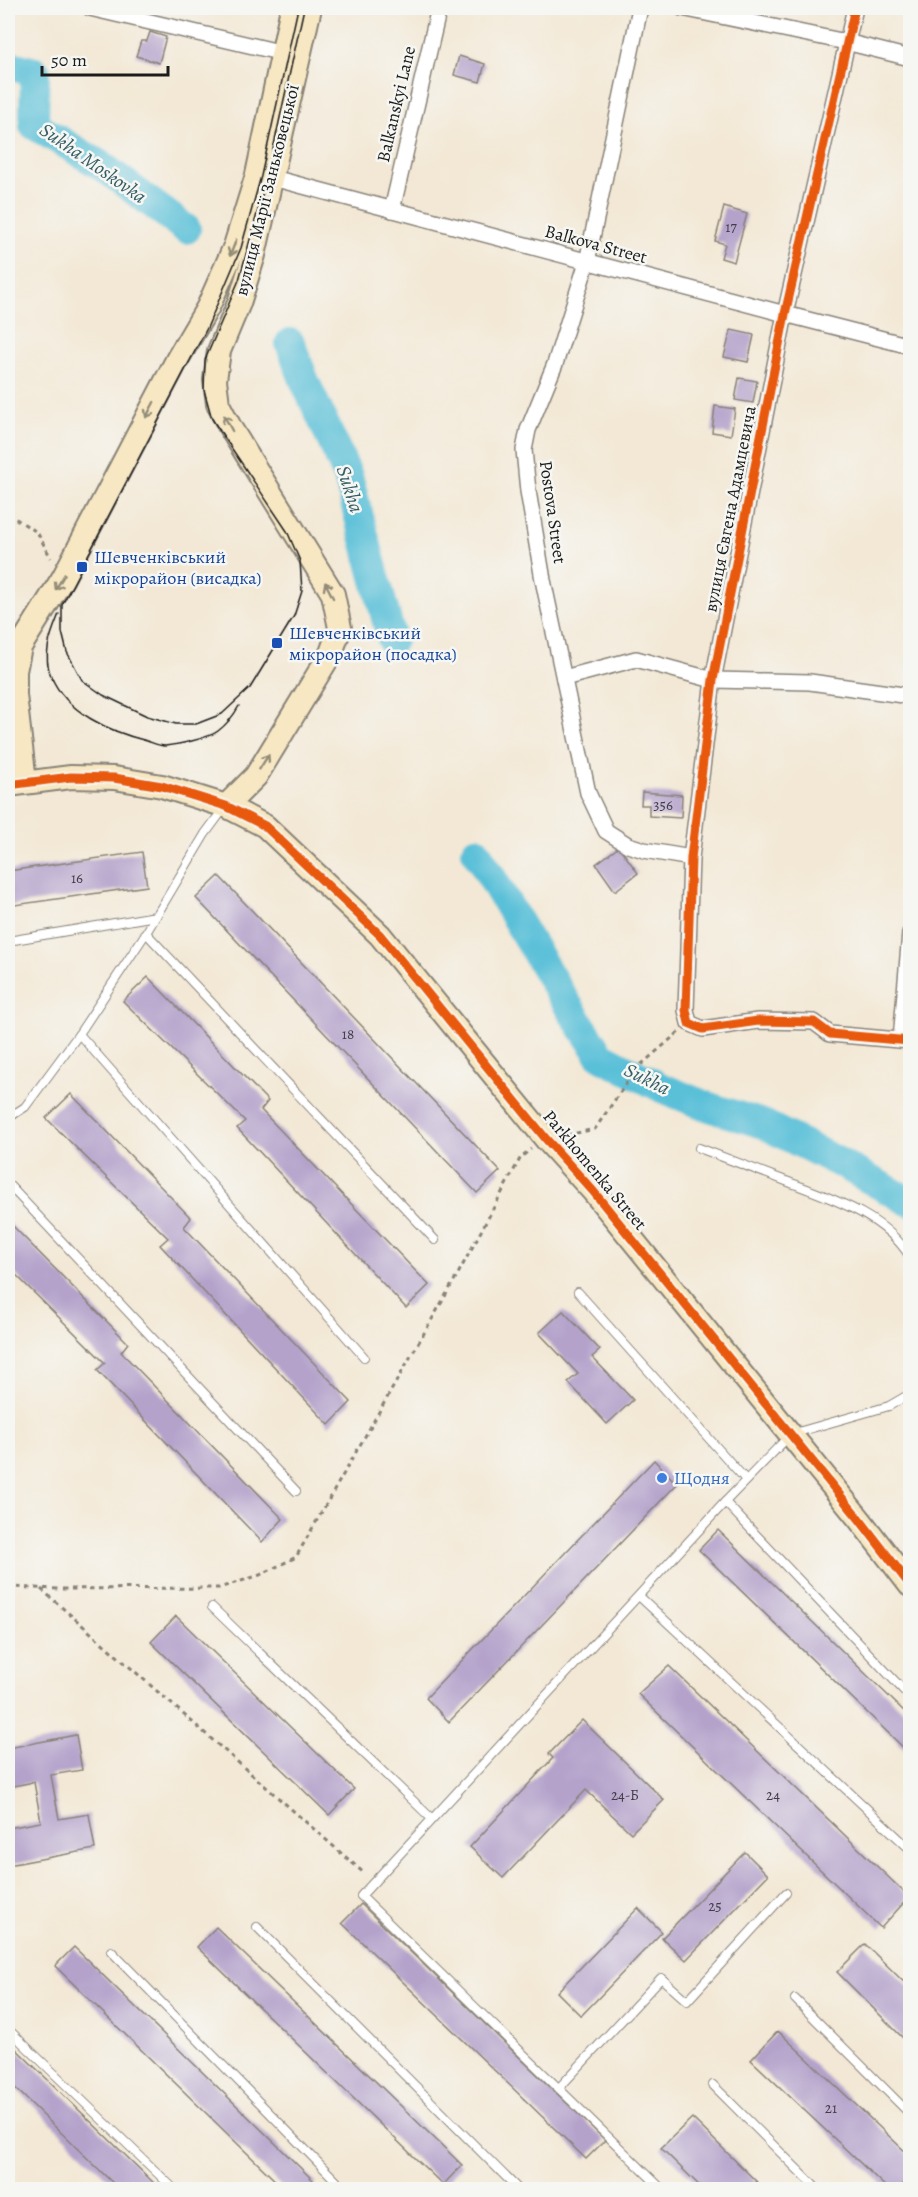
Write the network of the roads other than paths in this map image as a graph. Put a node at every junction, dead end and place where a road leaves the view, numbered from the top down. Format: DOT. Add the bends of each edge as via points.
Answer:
graph roads {
  1 [pos="90,8"];
  2 [pos="292,8"];
  3 [pos="310,8"];
  4 [pos="439,8"];
  5 [pos="640,8"];
  6 [pos="682,8"];
  7 [pos="855,8"];
  8 [pos="846,42"];
  9 [pos="291,55"];
  10 [pos="910,58"];
  11 [pos="273,178"];
  12 [pos="392,210"];
  13 [pos="587,262"];
  14 [pos="785,314"];
  15 [pos="910,346"];
  16 [pos="564,678"];
  17 [pos="713,680"];
  18 [pos="910,696"];
  19 [pos="16,783"];
  20 [pos="226,806"];
  21 [pos="691,858"];
  22 [pos="156,916"];
  23 [pos="146,933"];
  24 [pos="910,933"];
  25 [pos="8,941"];
  26 [pos="79,1034"];
  27 [pos="906,1040"];
  28 [pos="8,1118"];
  29 [pos="699,1148"];
  30 [pos="8,1184"];
  31 [pos="435,1240"];
  32 [pos="910,1257"];
  33 [pos="578,1292"];
  34 [pos="364,1357"];
  35 [pos="910,1392"];
  36 [pos="791,1434"];
  37 [pos="746,1480"];
  38 [pos="296,1491"];
  39 [pos="725,1502"];
  40 [pos="910,1585"];
  41 [pos="639,1596"];
  42 [pos="212,1607"];
  43 [pos="910,1697"];
  44 [pos="432,1819"];
  45 [pos="910,1849"];
  46 [pos="786,1893"];
  47 [pos="257,1927"];
  48 [pos="111,1951"];
  49 [pos="795,1999"];
  50 [pos="8,2028"];
  51 [pos="713,2085"];
  52 [pos="559,2088"];
  53 [pos="910,2114"];
  54 [pos="175,2190"];
  55 [pos="345,2190"];
  56 [pos="519,2190"];
  57 [pos="663,2190"];
  58 [pos="818,2190"];
  1 -- 9 [label="street"];
  2 -- 9 [label="street, вулиця Марії Заньковецької"];
  3 -- 9 [label="street, вулиця Марії Заньковецької"];
  4 -- 12 [label="street, Balkanskyi Lane"];
  5 -- 13 [label="street, Postova Street"];
  6 -- 8 [label="street"];
  7 -- 8 [label="street, вулиця Євгена Адамцевича"];
  8 -- 10 [label="street"];
  8 -- 14 [label="street, вулиця Євгена Адамцевича"];
  9 -- 11 [label="street, вулиця Марії Заньковецької"];
  9 -- 19 [label="street, вулиця Марії Заньковецької, one-way" via="235,246 208,307 63,578 20,646 15,671"];
  11 -- 12 [label="street, Balkova Street"];
  20 -- 11 [label="street, вулиця Марії Заньковецької, one-way" via="256,776 331,654 340,628 333,594 218,405 215,380 219,351 242,293"];
  12 -- 13 [label="street, Balkova Street"];
  13 -- 14 [label="street, Balkova Street"];
  13 -- 16 [label="street, Postova Street" via="524,450 541,569"];
  14 -- 15 [label="street, Balkova Street"];
  14 -- 17 [label="street, вулиця Євгена Адамцевича"];
  16 -- 17 [label="street" via="636,659"];
  16 -- 21 [label="street, Postova Street" via="588,793 606,831 628,845"];
  17 -- 18 [label="street" via="810,682"];
  17 -- 21 [label="street, вулиця Євгена Адамцевича"];
  19 -- 20 [label="street, Parkhomenka Street" via="71,777 114,778 162,786"];
  20 -- 22 [label="lane"];
  20 -- 36 [label="street, Parkhomenka Street" via="265,826 380,935"];
  21 -- 27 [label="street, вулиця Євгена Адамцевича" via="686,1010 689,1023 703,1029 758,1021 814,1022 830,1034"];
  22 -- 23 [label="lane"];
  22 -- 25 [label="lane"];
  23 -- 26 [label="lane"];
  23 -- 31 [label="lane"];
  24 -- 27 [label="street"];
  26 -- 28 [label="lane" via="25,1107"];
  26 -- 34 [label="lane"];
  29 -- 32 [label="lane" via="842,1203 885,1229 902,1243"];
  30 -- 38 [label="lane"];
  33 -- 37 [label="lane"];
  35 -- 36 [label="lane" via="889,1406"];
  36 -- 37 [label="lane"];
  36 -- 40 [label="street, Parkhomenka Street"];
  37 -- 39 [label="lane"];
  39 -- 41 [label="lane"];
  39 -- 43 [label="lane"];
  41 -- 44 [label="lane"];
  41 -- 45 [label="lane"];
  42 -- 44 [label="lane"];
  44 -- 52 [label="lane" via="361,1896"];
  46 -- 52 [label="lane" via="687,2001 661,1978"];
  47 -- 56 [label="lane"];
  48 -- 55 [label="lane"];
  49 -- 53 [label="lane"];
  50 -- 54 [label="lane"];
  51 -- 58 [label="lane"];
  52 -- 57 [label="lane"];
}
